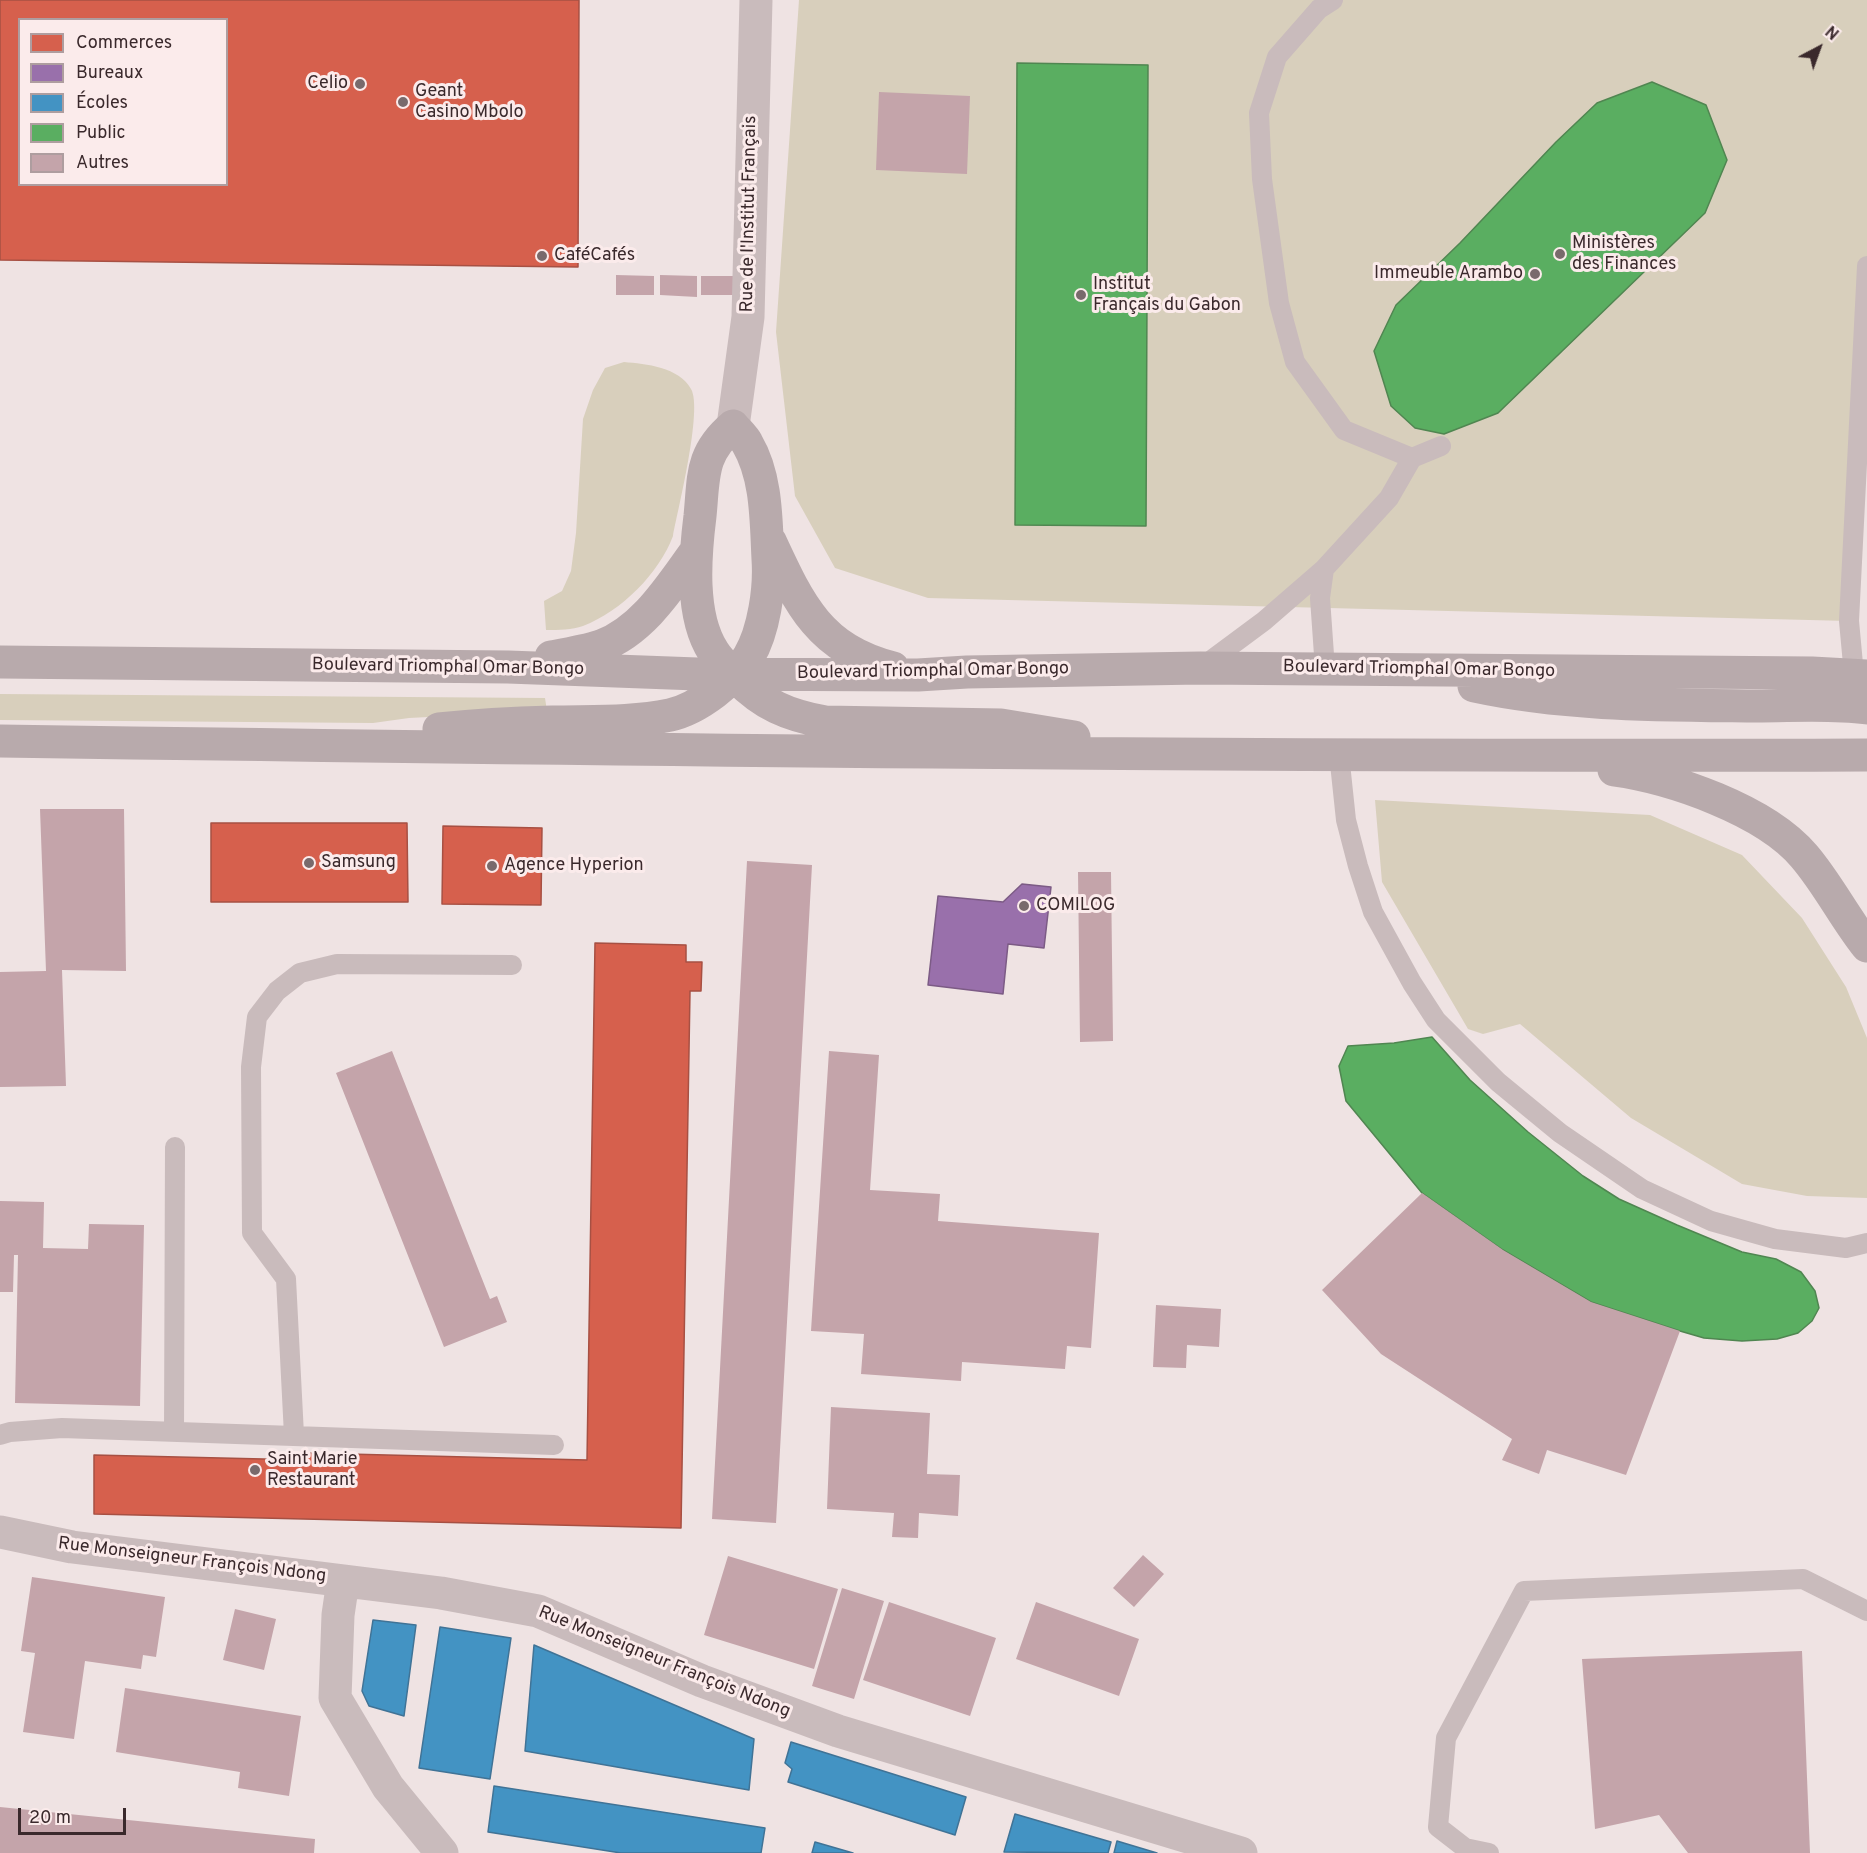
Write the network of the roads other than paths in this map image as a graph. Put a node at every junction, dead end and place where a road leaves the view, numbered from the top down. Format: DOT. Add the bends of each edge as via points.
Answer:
graph roads {
  1 [pos="756,0"];
  2 [pos="1333,0"];
  3 [pos="1867,266"];
  4 [pos="732,426"];
  5 [pos="1441,446"];
  6 [pos="1412,458"];
  7 [pos="767,534"];
  8 [pos="696,551"];
  9 [pos="1324,569"];
  10 [pos="0,662"];
  11 [pos="508,667"];
  12 [pos="1200,668"];
  13 [pos="1326,669"];
  14 [pos="1413,671"];
  15 [pos="734,675"];
  16 [pos="918,675"];
  17 [pos="1861,675"];
  18 [pos="1867,708"];
  19 [pos="0,741"];
  20 [pos="321,744"];
  21 [pos="1134,753"];
  22 [pos="1339,754"];
  23 [pos="1867,755"];
  24 [pos="1511,757"];
  25 [pos="1867,946"];
  26 [pos="512,965"];
  27 [pos="175,1147"];
  28 [pos="1867,1243"];
  29 [pos="174,1432"];
  30 [pos="0,1435"];
  31 [pos="294,1435"];
  32 [pos="554,1445"];
  33 [pos="0,1532"];
  34 [pos="342,1581"];
  35 [pos="1867,1611"];
  36 [pos="442,1853"];
  37 [pos="1241,1853"];
  38 [pos="1489,1853"];
  1 -- 4 [label="street, Rue de l'Institut Français" via="748,317"];
  2 -- 6 [label="lane" via="1319,9 1277,57 1259,113 1262,179 1279,303 1295,362 1344,430"];
  3 -- 17 [label="lane" via="1849,621"];
  4 -- 7 [label="main road" via="747,442 757,464"];
  4 -- 8 [label="main road" via="717,439 705,464"];
  5 -- 6 [label="lane"];
  6 -- 9 [label="lane" via="1389,498"];
  7 -- 15 [label="main road" via="765,609 760,632 749,657"];
  7 -- 16 [label="main road" via="796,595 831,639 856,655"];
  8 -- 11 [label="main road" via="656,605 613,640"];
  8 -- 15 [label="main road" via="696,586 706,635 713,651"];
  9 -- 12 [label="lane" via="1264,621"];
  9 -- 13 [label="lane" via="1320,598"];
  10 -- 11 [label="main road, Boulevard Triomphal Omar Bongo"];
  11 -- 15 [label="main road, Boulevard Triomphal Omar Bongo"];
  12 -- 13 [label="main road, Boulevard Triomphal Omar Bongo"];
  12 -- 16 [label="main road, Boulevard Triomphal Omar Bongo"];
  13 -- 14 [label="main road, Boulevard Triomphal Omar Bongo"];
  14 -- 17 [label="main road, Boulevard Triomphal Omar Bongo"];
  14 -- 18 [label="main road" via="1498,692 1541,698"];
  15 -- 16 [label="main road, Boulevard Triomphal Omar Bongo"];
  15 -- 20 [label="main road" via="714,694 673,714 604,722 485,724"];
  15 -- 21 [label="main road" via="775,708 825,722 1001,725 1087,739"];
  19 -- 20 [label="main road"];
  20 -- 21 [label="main road"];
  21 -- 22 [label="main road"];
  22 -- 24 [label="main road"];
  22 -- 28 [label="lane" via="1346,820 1373,912 1436,1020 1498,1082 1560,1133 1642,1189 1711,1221 1775,1239 1846,1248"];
  23 -- 24 [label="main road"];
  24 -- 25 [label="main road" via="1650,777 1747,814 1788,838 1820,875"];
  26 -- 31 [label="lane" via="337,963 300,973 277,991 257,1017 251,1067 252,1233 286,1279"];
  27 -- 29 [label="lane"];
  29 -- 30 [label="lane" via="62,1428"];
  29 -- 31 [label="lane"];
  31 -- 32 [label="lane"];
  33 -- 34 [label="street, Rue Monseigneur François Ndong" via="72,1547"];
  34 -- 36 [label="street" via="335,1698 388,1787"];
  34 -- 37 [label="street, Rue Monseigneur François Ndong" via="441,1593 538,1611 702,1681 838,1731"];
  35 -- 38 [label="lane" via="1803,1579 1524,1591 1446,1738 1438,1827 1465,1848"];
}
